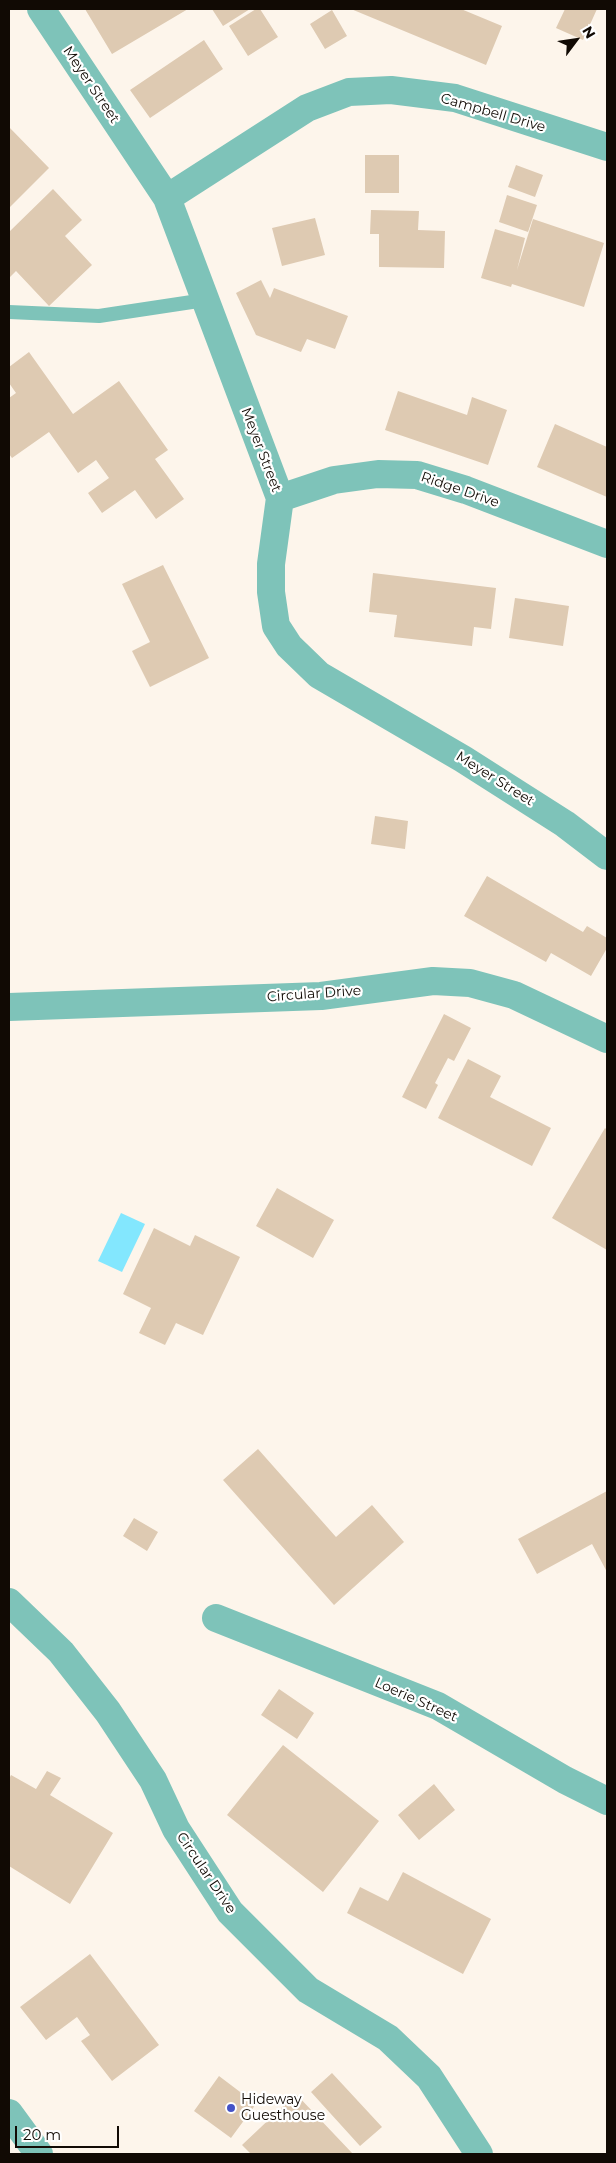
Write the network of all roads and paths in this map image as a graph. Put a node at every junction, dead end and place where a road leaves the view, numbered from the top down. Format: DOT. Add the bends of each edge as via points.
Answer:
graph roads {
  1 [pos="41,9"];
  2 [pos="607,147"];
  3 [pos="167,198"];
  4 [pos="206,300"];
  5 [pos="9,312"];
  6 [pos="280,498"];
  7 [pos="607,544"];
  8 [pos="607,856"];
  9 [pos="9,1007"];
  10 [pos="607,1039"];
  11 [pos="9,1602"];
  12 [pos="216,1618"];
  13 [pos="607,1801"];
  14 [pos="9,2113"];
  15 [pos="39,2154"];
  16 [pos="480,2154"];
  1 -- 3 [label="street, Meyer Street"];
  2 -- 3 [label="street, Campbell Drive" via="455,98 391,90 349,92 307,108"];
  3 -- 4 [label="street, Meyer Street"];
  4 -- 5 [label="lane" via="100,316"];
  4 -- 6 [label="street, Meyer Street"];
  6 -- 7 [label="street, Ridge Drive" via="334,480 378,474 417,475 466,490"];
  6 -- 8 [label="street, Meyer Street" via="271,564 271,592 276,626 290,646 319,675 463,759 565,824"];
  9 -- 10 [label="street, Circular Drive" via="321,996 433,981 470,983 514,995"];
  11 -- 16 [label="street, Circular Drive" via="60,1652 108,1712 153,1780 176,1829 230,1912 308,1990 388,2038 429,2077"];
  12 -- 13 [label="street, Loerie Street" via="438,1706"];
  14 -- 15 [label="street"];
}
